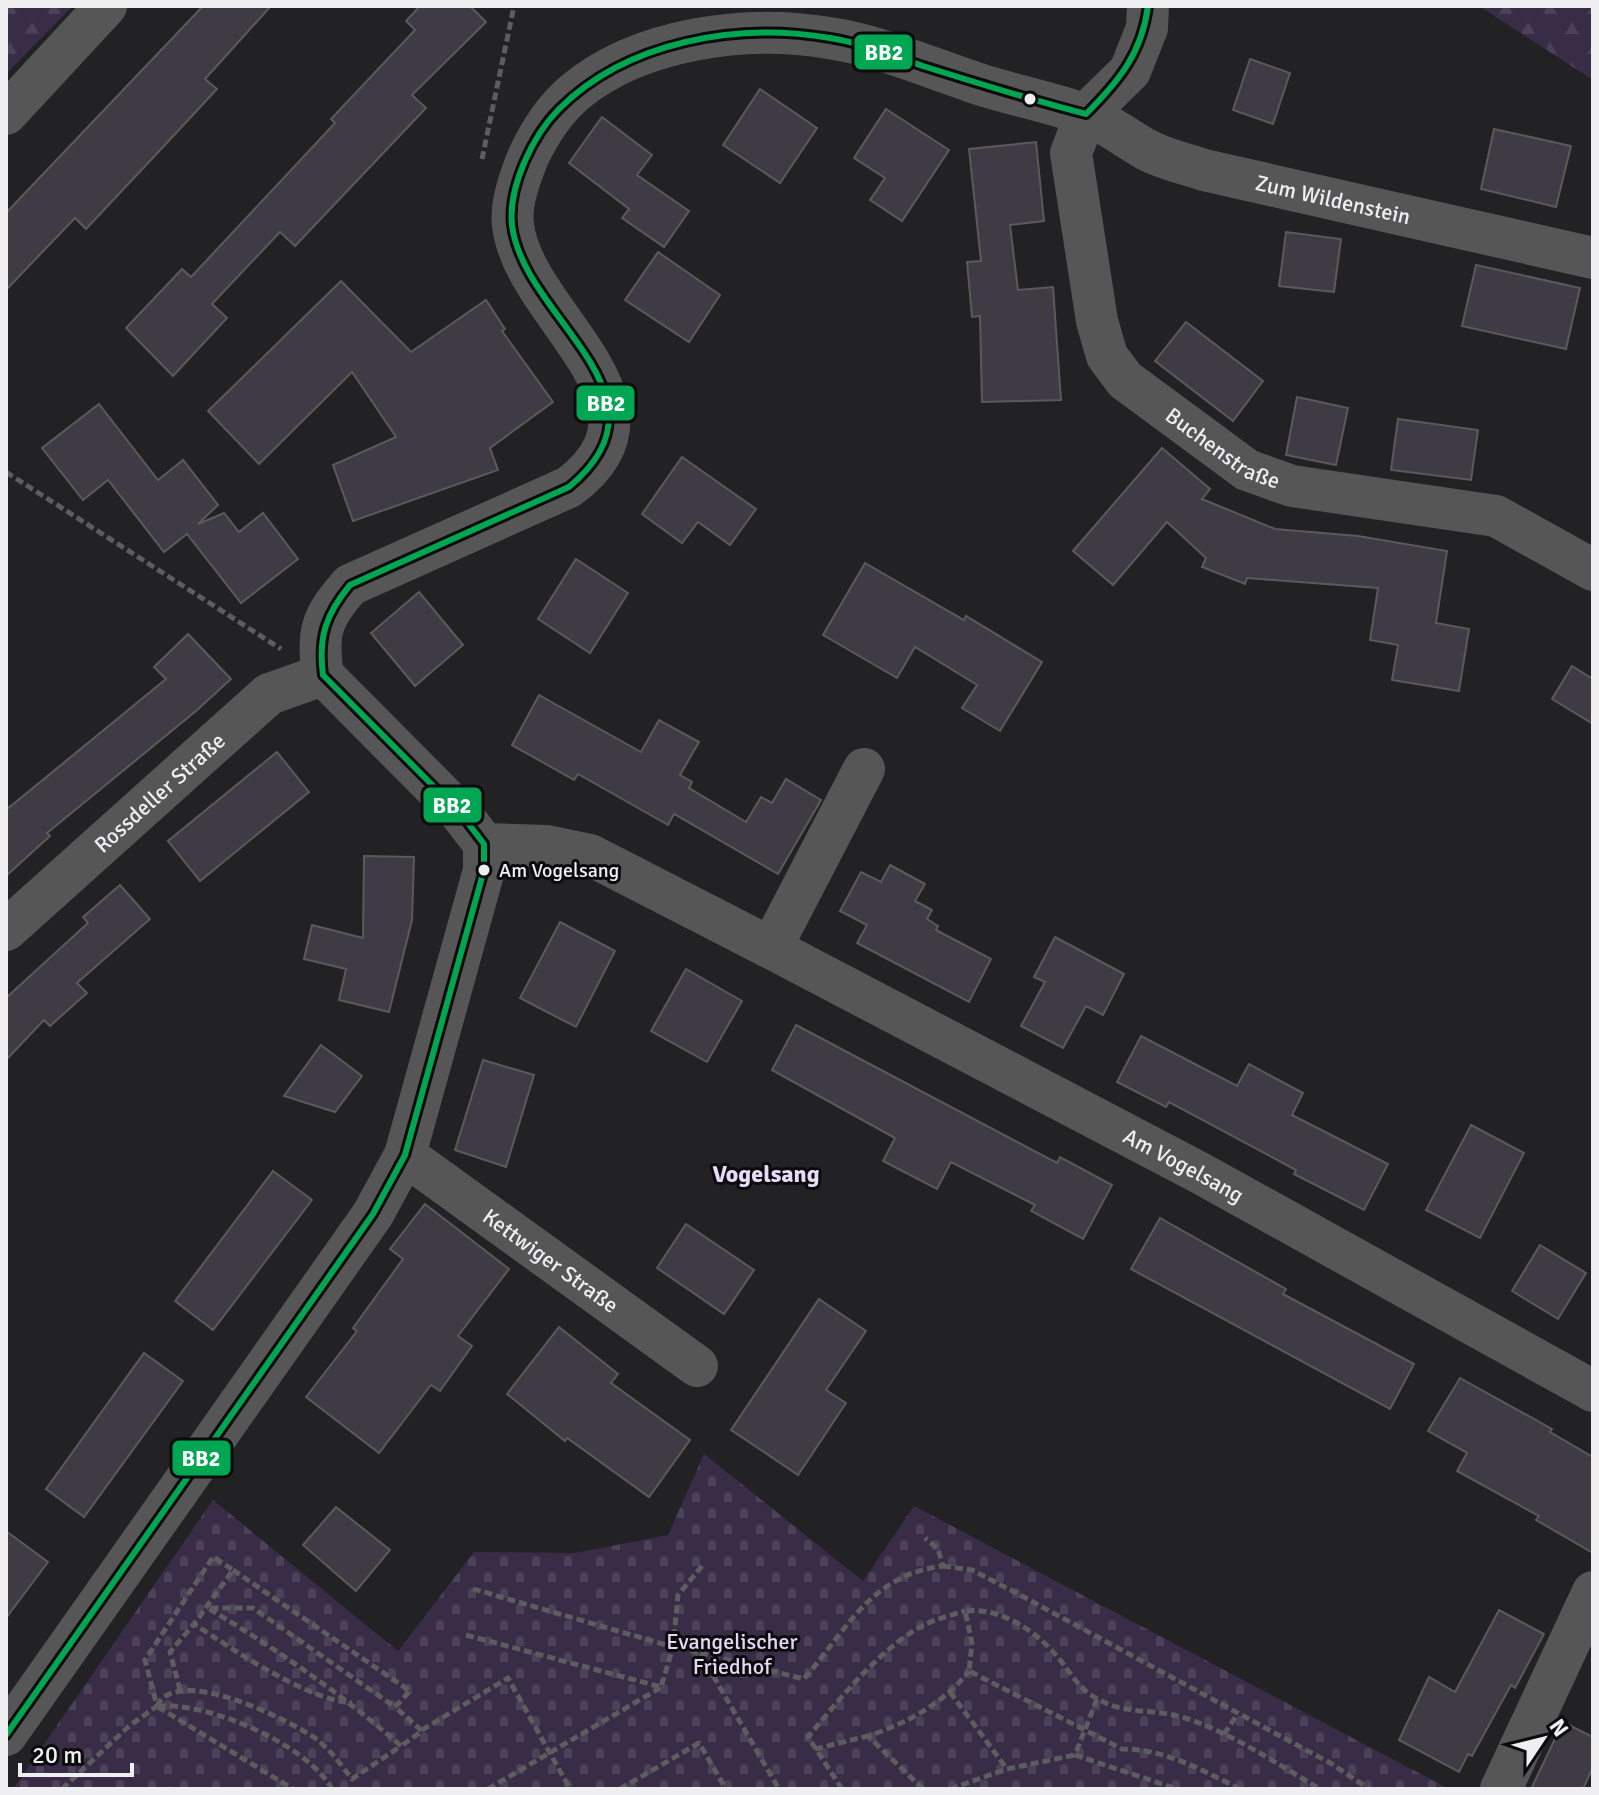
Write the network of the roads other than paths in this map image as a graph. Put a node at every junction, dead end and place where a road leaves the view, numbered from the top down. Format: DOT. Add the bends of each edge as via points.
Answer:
graph roads {
  1 [pos="106,6"];
  2 [pos="1148,6"];
  3 [pos="6,114"];
  4 [pos="1086,114"];
  5 [pos="1593,258"];
  6 [pos="1593,570"];
  7 [pos="323,675"];
  8 [pos="864,769"];
  9 [pos="484,844"];
  10 [pos="6,930"];
  11 [pos="771,948"];
  12 [pos="405,1155"];
  13 [pos="697,1366"];
  14 [pos="1593,1391"];
  15 [pos="1593,1592"];
  16 [pos="6,1735"];
  17 [pos="1501,1789"];
  1 -- 3 [label="street"];
  2 -- 4 [label="street" via="1147,28 1130,71"];
  4 -- 5 [label="street, Zum Wildenstein" via="1151,152 1204,170"];
  4 -- 6 [label="street, Buchenstraße" via="1071,153 1097,321 1107,356 1125,380 1247,470 1292,486 1496,516"];
  4 -- 7 [label="street" via="830,38 769,33 658,49 576,92 544,124 522,172 512,224 540,290 603,384 610,416 606,445 591,471 569,487 350,585 326,612 318,646"];
  7 -- 9 [label="street" via="461,814"];
  7 -- 10 [label="street, Rossdeller Straße" via="269,694"];
  8 -- 11 [label="street"];
  9 -- 11 [label="street, Am Vogelsang" via="547,846 590,855"];
  9 -- 12 [label="street" via="484,870"];
  11 -- 14 [label="street, Am Vogelsang" via="1200,1173"];
  12 -- 13 [label="street, Kettwiger Straße"];
  12 -- 16 [label="street" via="373,1214"];
  15 -- 17 [label="street"];
}
